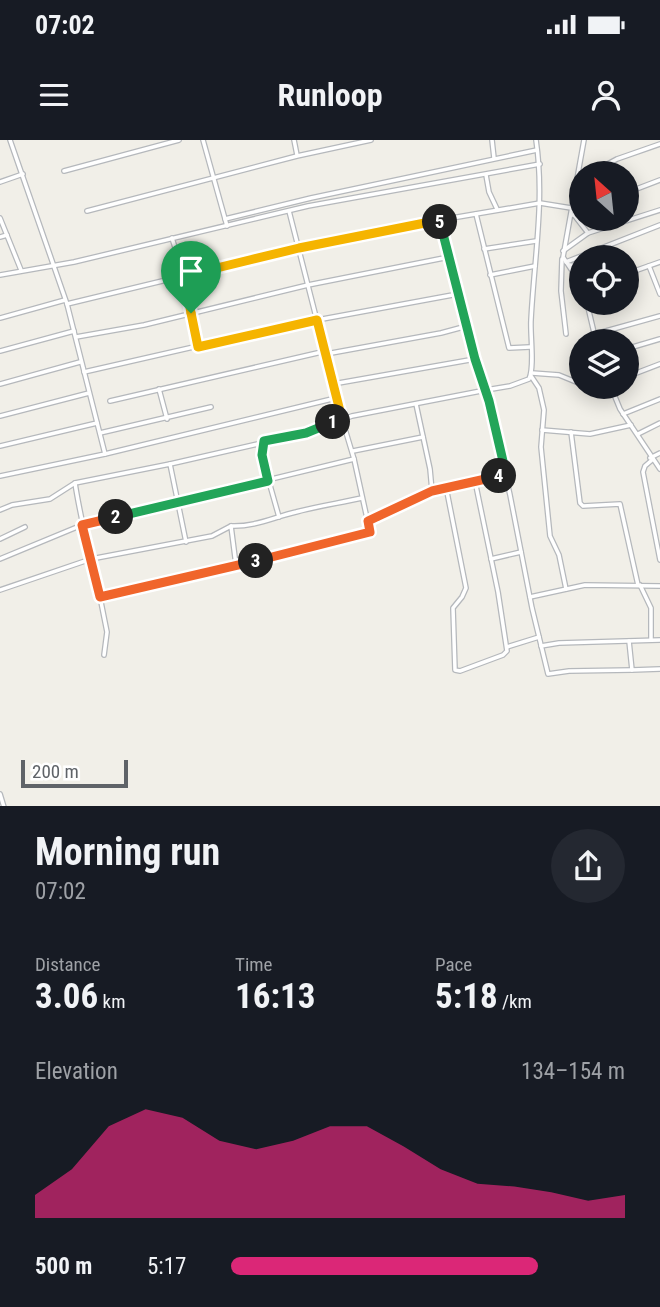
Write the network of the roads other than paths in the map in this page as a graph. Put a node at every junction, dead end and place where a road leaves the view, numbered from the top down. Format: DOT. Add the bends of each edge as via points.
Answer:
graph roads {
  1 [pos="10,140"];
  2 [pos="179,140"];
  3 [pos="203,140"];
  4 [pos="294,140"];
  5 [pos="371,140"];
  6 [pos="492,140"];
  7 [pos="536,140"];
  8 [pos="584,140"];
  9 [pos="660,144"];
  10 [pos="537,150"];
  11 [pos="297,156"];
  12 [pos="494,158"];
  13 [pos="582,161"];
  14 [pos="613,161"];
  15 [pos="540,164"];
  16 [pos="64,171"];
  17 [pos="23,174"];
  18 [pos="486,174"];
  19 [pos="214,179"];
  20 [pos="660,180"];
  21 [pos="0,182"];
  22 [pos="639,188"];
  23 [pos="540,203"];
  24 [pos="569,208"];
  25 [pos="497,209"];
  26 [pos="660,209"];
  27 [pos="87,211"];
  28 [pos="289,211"];
  29 [pos="476,214"];
  30 [pos="0,218"];
  31 [pos="225,219"];
  32 [pos="440,220"];
  33 [pos="660,225"];
  34 [pos="227,226"];
  35 [pos="570,231"];
  36 [pos="588,233"];
  37 [pos="7,234"];
  38 [pos="0,237"];
  39 [pos="172,239"];
  40 [pos="536,241"];
  41 [pos="299,248"];
  42 [pos="484,249"];
  43 [pos="449,257"];
  44 [pos="565,259"];
  45 [pos="569,260"];
  46 [pos="660,262"];
  47 [pos="54,264"];
  48 [pos="569,265"];
  49 [pos="535,266"];
  50 [pos="649,266"];
  51 [pos="639,269"];
  52 [pos="21,270"];
  53 [pos="0,275"];
  54 [pos="490,275"];
  55 [pos="184,276"];
  56 [pos="308,285"];
  57 [pos="658,285"];
  58 [pos="458,294"];
  59 [pos="660,294"];
  60 [pos="66,302"];
  61 [pos="191,313"];
  62 [pos="660,316"];
  63 [pos="0,318"];
  64 [pos="317,320"];
  65 [pos="467,326"];
  66 [pos="613,329"];
  67 [pos="74,331"];
  68 [pos="566,334"];
  69 [pos="76,337"];
  70 [pos="660,339"];
  71 [pos="639,345"];
  72 [pos="198,347"];
  73 [pos="530,347"];
  74 [pos="0,351"];
  75 [pos="326,353"];
  76 [pos="475,359"];
  77 [pos="80,362"];
  78 [pos="660,364"];
  79 [pos="83,372"];
  80 [pos="639,372"];
  81 [pos="531,375"];
  82 [pos="569,379"];
  83 [pos="0,384"];
  84 [pos="333,384"];
  85 [pos="159,389"];
  86 [pos="486,390"];
  87 [pos="89,393"];
  88 [pos="336,398"];
  89 [pos="616,399"];
  90 [pos="660,399"];
  91 [pos="110,401"];
  92 [pos="416,404"];
  93 [pos="211,408"];
  94 [pos="623,414"];
  95 [pos="0,416"];
  96 [pos="167,419"];
  97 [pos="342,419"];
  98 [pos="97,423"];
  99 [pos="660,423"];
  100 [pos="631,425"];
  101 [pos="542,430"];
  102 [pos="571,432"];
  103 [pos="100,433"];
  104 [pos="638,434"];
  105 [pos="423,437"];
  106 [pos="264,441"];
  107 [pos="0,446"];
  108 [pos="352,451"];
  109 [pos="660,453"];
  110 [pos="105,454"];
  111 [pos="354,459"];
  112 [pos="651,459"];
  113 [pos="170,464"];
  114 [pos="660,470"];
  115 [pos="506,474"];
  116 [pos="0,476"];
  117 [pos="268,481"];
  118 [pos="475,481"];
  119 [pos="75,483"];
  120 [pos="446,488"];
  121 [pos="432,491"];
  122 [pos="362,498"];
  123 [pos="178,502"];
  124 [pos="0,510"];
  125 [pos="279,517"];
  126 [pos="368,521"];
  127 [pos="82,525"];
  128 [pos="231,526"];
  129 [pos="24,527"];
  130 [pos="0,540"];
  131 [pos="186,542"];
  132 [pos="521,552"];
  133 [pos="0,558"];
  134 [pos="91,559"];
  135 [pos="491,559"];
  136 [pos="660,560"];
  137 [pos="236,565"];
  138 [pos="639,585"];
  139 [pos="660,586"];
  140 [pos="566,589"];
  141 [pos="0,590"];
  142 [pos="100,597"];
  143 [pos="530,597"];
  144 [pos="651,608"];
  145 [pos="659,611"];
  146 [pos="539,637"];
  147 [pos="629,640"];
  148 [pos="651,640"];
  149 [pos="660,640"];
  150 [pos="541,646"];
  151 [pos="507,647"];
  152 [pos="104,655"];
  153 [pos="660,669"];
  154 [pos="632,670"];
  1 -- 17 [label="street"];
  2 -- 16 [label="street"];
  3 -- 19 [label="street"];
  4 -- 11 [label="street"];
  5 -- 11 [label="street"];
  6 -- 12 [label="street"];
  7 -- 10 [label="street"];
  8 -- 13 [label="street"];
  9 -- 14 [label="street"];
  10 -- 12 [label="street"];
  10 -- 15 [label="street"];
  11 -- 19 [label="street"];
  12 -- 31 [label="street"];
  15 -- 18 [label="street"];
  15 -- 23 [label="street"];
  17 -- 21 [label="street"];
  17 -- 47 [label="street"];
  18 -- 25 [label="street"];
  18 -- 28 [label="street"];
  19 -- 27 [label="street"];
  19 -- 31 [label="street"];
  20 -- 22 [label="street"];
  23 -- 24 [label="street"];
  23 -- 25 [label="street"];
  23 -- 40 [label="street"];
  25 -- 29 [label="street"];
  26 -- 36 [label="street"];
  28 -- 34 [label="street"];
  28 -- 41 [label="street"];
  29 -- 32 [label="street"];
  29 -- 42 [label="street"];
  30 -- 37 [label="street"];
  31 -- 34 [label="street"];
  32 -- 41 [label="street"];
  32 -- 43 [label="street"];
  33 -- 44 [label="street"];
  34 -- 39 [label="street"];
  35 -- 44 [label="street"];
  36 -- 44 [label="street"];
  37 -- 38 [label="street"];
  37 -- 52 [label="street"];
  39 -- 47 [label="street"];
  39 -- 55 [label="street"];
  40 -- 42 [label="street"];
  40 -- 49 [label="street"];
  41 -- 55 [label="street"];
  41 -- 56 [label="street"];
  42 -- 54 [label="street"];
  43 -- 56 [label="street"];
  43 -- 58 [label="street"];
  44 -- 45 [label="street"];
  44 -- 48 [label="street"];
  44 -- 68 [label="street" via="561,291"];
  46 -- 50 [label="street"];
  47 -- 52 [label="street"];
  47 -- 60 [label="street"];
  49 -- 54 [label="street"];
  49 -- 73 [label="street"];
  50 -- 51 [label="street"];
  50 -- 57 [label="street"];
  52 -- 53 [label="street"];
  54 -- 73 [label="street" via="509,348"];
  55 -- 60 [label="street"];
  55 -- 61 [label="street"];
  56 -- 61 [label="street"];
  56 -- 64 [label="street"];
  57 -- 59 [label="street"];
  58 -- 64 [label="street"];
  58 -- 65 [label="street"];
  60 -- 63 [label="street"];
  60 -- 67 [label="street"];
  61 -- 69 [label="street"];
  61 -- 72 [label="street"];
  62 -- 66 [label="street"];
  64 -- 72 [label="street"];
  64 -- 75 [label="street"];
  65 -- 75 [label="street"];
  65 -- 76 [label="street"];
  67 -- 69 [label="street"];
  67 -- 74 [label="street"];
  69 -- 77 [label="street"];
  70 -- 71 [label="street"];
  72 -- 79 [label="street"];
  73 -- 81 [label="street"];
  75 -- 84 [label="street"];
  75 -- 85 [label="street"];
  76 -- 84 [label="street"];
  76 -- 86 [label="street"];
  77 -- 79 [label="street"];
  77 -- 83 [label="street"];
  78 -- 80 [label="street"];
  79 -- 87 [label="street"];
  81 -- 82 [label="street"];
  81 -- 86 [label="street" via="517,384"];
  81 -- 101 [label="street" via="544,410"];
  84 -- 88 [label="street"];
  85 -- 91 [label="street"];
  85 -- 96 [label="street"];
  86 -- 92 [label="street"];
  86 -- 115 [label="street"];
  87 -- 95 [label="street"];
  87 -- 98 [label="street"];
  88 -- 97 [label="street"];
  88 -- 110 [label="street"];
  89 -- 94 [label="street"];
  90 -- 94 [label="street"];
  92 -- 97 [label="street"];
  92 -- 105 [label="street"];
  93 -- 96 [label="street"];
  94 -- 100 [label="street"];
  96 -- 103 [label="street"];
  97 -- 106 [label="street" via="306,433"];
  97 -- 108 [label="street"];
  98 -- 103 [label="street"];
  98 -- 107 [label="street"];
  99 -- 104 [label="street"];
  100 -- 102 [label="street" via="601,433"];
  100 -- 104 [label="street"];
  101 -- 102 [label="street"];
  101 -- 140 [label="street" via="549,531"];
  102 -- 138 [label="street" via="580,503 620,504"];
  103 -- 110 [label="street"];
  104 -- 112 [label="street"];
  105 -- 108 [label="street"];
  105 -- 121 [label="street"];
  106 -- 113 [label="street"];
  106 -- 117 [label="street"];
  108 -- 111 [label="street"];
  109 -- 112 [label="street"];
  110 -- 116 [label="street"];
  111 -- 117 [label="street"];
  111 -- 122 [label="street"];
  112 -- 114 [label="street"];
  112 -- 136 [label="street" via="643,472"];
  113 -- 119 [label="street"];
  113 -- 123 [label="street"];
  115 -- 118 [label="street"];
  115 -- 132 [label="street"];
  117 -- 123 [label="street"];
  117 -- 125 [label="street"];
  118 -- 120 [label="street"];
  118 -- 135 [label="street"];
  119 -- 124 [label="street" via="50,499"];
  119 -- 127 [label="street"];
  120 -- 121 [label="street"];
  120 -- 151 [label="street" via="466,588 453,608 455,670 503,655"];
  121 -- 126 [label="street"];
  122 -- 125 [label="street"];
  122 -- 126 [label="street"];
  123 -- 127 [label="street"];
  123 -- 131 [label="street"];
  125 -- 128 [label="street"];
  126 -- 137 [label="street" via="370,532"];
  127 -- 133 [label="street"];
  127 -- 134 [label="street"];
  128 -- 131 [label="street"];
  128 -- 137 [label="street"];
  129 -- 130 [label="street"];
  131 -- 134 [label="street"];
  132 -- 135 [label="street"];
  132 -- 143 [label="street"];
  134 -- 141 [label="street"];
  134 -- 142 [label="street"];
  135 -- 151 [label="street"];
  137 -- 142 [label="street"];
  138 -- 139 [label="street"];
  138 -- 140 [label="street"];
  138 -- 144 [label="street"];
  140 -- 143 [label="street"];
  142 -- 152 [label="street" via="107,632"];
  143 -- 146 [label="street"];
  144 -- 145 [label="street"];
  144 -- 148 [label="street"];
  146 -- 150 [label="street"];
  146 -- 151 [label="street"];
  147 -- 148 [label="street"];
  147 -- 150 [label="street"];
  147 -- 154 [label="street"];
  148 -- 149 [label="street"];
  150 -- 154 [label="street" via="548,674"];
  153 -- 154 [label="street"];
}
